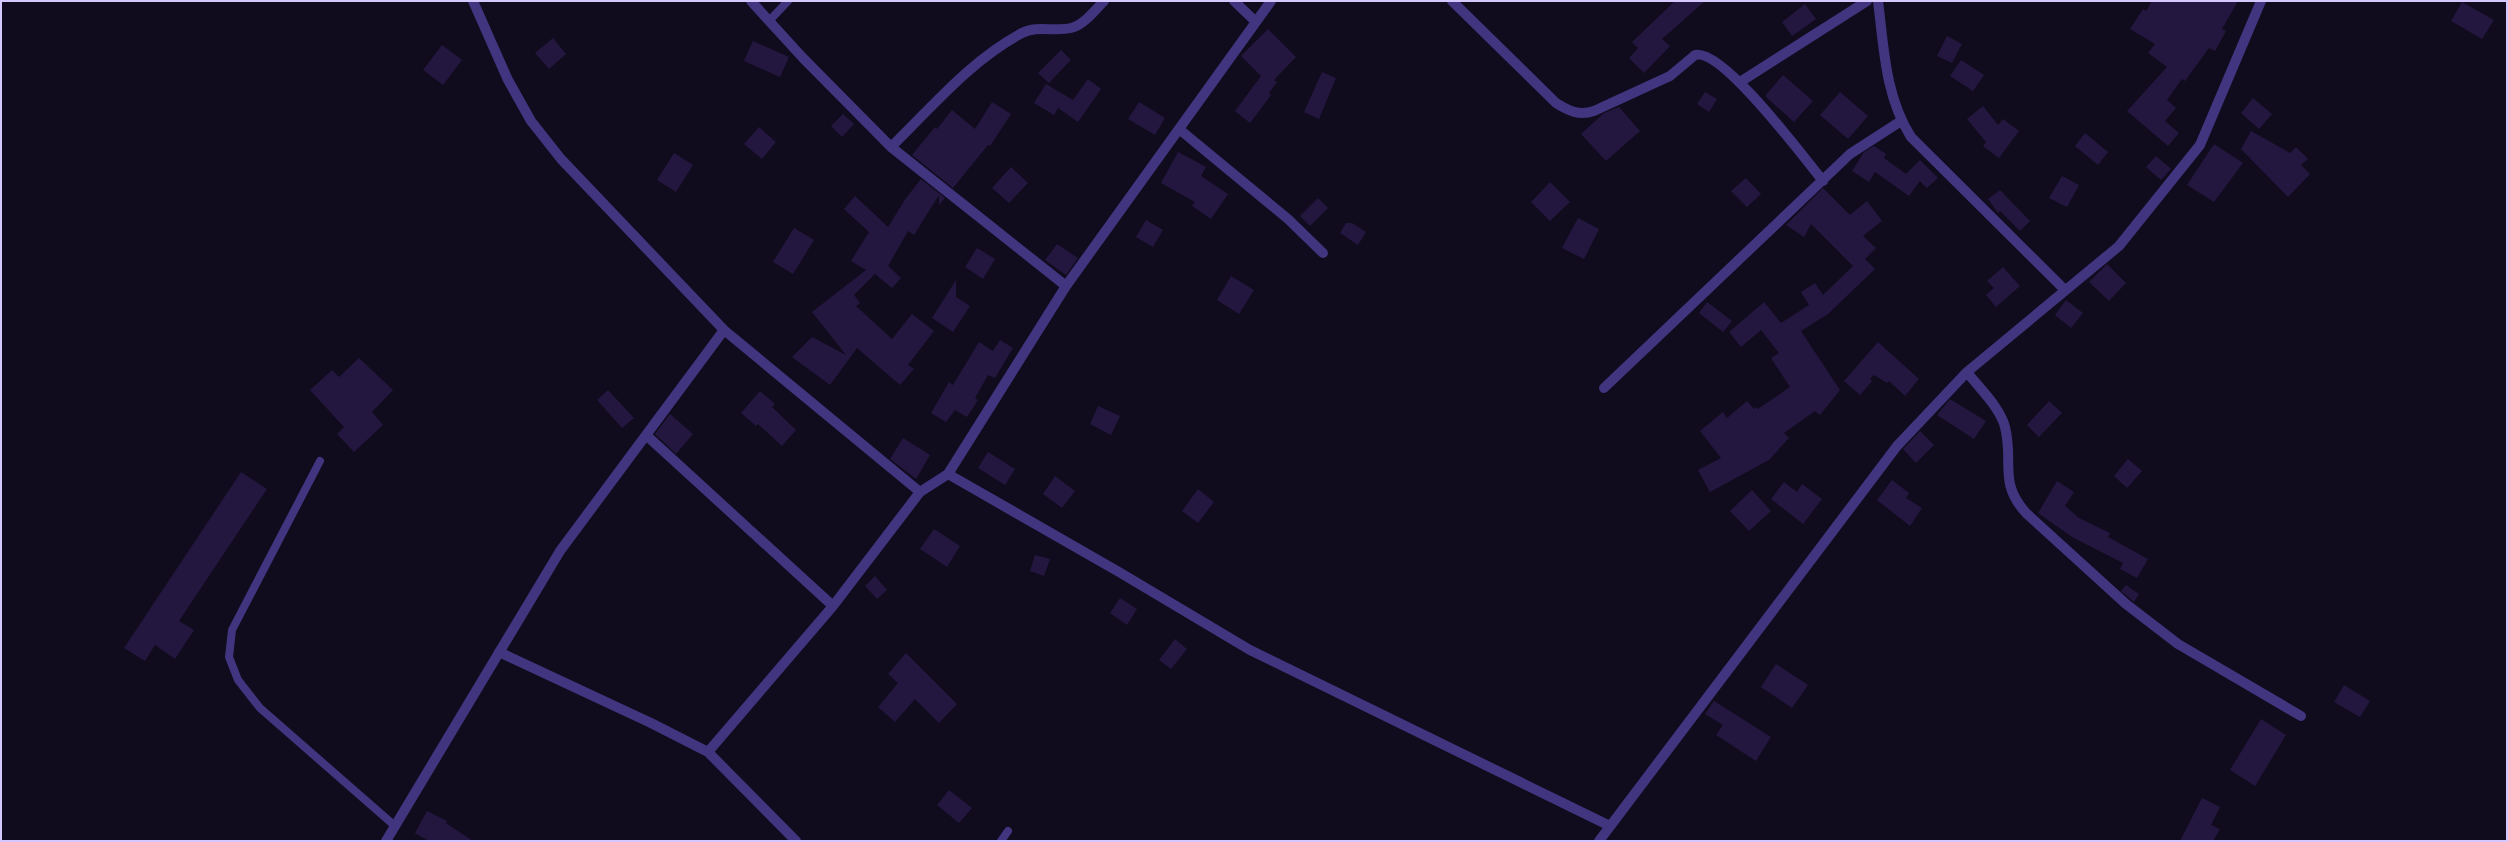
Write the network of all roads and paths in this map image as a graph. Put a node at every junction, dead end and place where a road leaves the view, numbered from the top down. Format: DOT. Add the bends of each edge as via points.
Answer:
graph roads {
  1 [pos="473,1"];
  2 [pos="751,1"];
  3 [pos="788,1"];
  4 [pos="1104,1"];
  5 [pos="1234,1"];
  6 [pos="1271,1"];
  7 [pos="1452,1"];
  8 [pos="1867,1"];
  9 [pos="1878,1"];
  10 [pos="2262,1"];
  11 [pos="769,21"];
  12 [pos="1256,22"];
  13 [pos="1740,82"];
  14 [pos="1900,121"];
  15 [pos="1179,130"];
  16 [pos="891,147"];
  17 [pos="1822,181"];
  18 [pos="1323,253"];
  19 [pos="1066,286"];
  20 [pos="2065,290"];
  21 [pos="724,330"];
  22 [pos="1967,372"];
  23 [pos="1604,388"];
  24 [pos="646,435"];
  25 [pos="320,461"];
  26 [pos="948,474"];
  27 [pos="920,492"];
  28 [pos="833,606"];
  29 [pos="499,652"];
  30 [pos="2301,716"];
  31 [pos="708,752"];
  32 [pos="395,826"];
  33 [pos="1610,826"];
  34 [pos="1008,831"];
  35 [pos="386,841"];
  36 [pos="796,841"];
  37 [pos="1001,841"];
  38 [pos="1599,841"];
  1 -- 21 [label="street" via="508,80 531,121 561,159"];
  2 -- 11 [label="street"];
  3 -- 11 [label="lane"];
  4 -- 16 [label="street" via="1083,21 1071,28 1023,32 982,58"];
  5 -- 12 [label="street"];
  6 -- 12 [label="street"];
  7 -- 13 [label="street" via="1556,103 1571,112 1585,114 1657,84 1700,54 1712,58"];
  8 -- 13 [label="street"];
  9 -- 14 [label="street" via="1890,92"];
  10 -- 20 [label="street" via="2200,145 2119,246"];
  11 -- 16 [label="street"];
  12 -- 15 [label="street"];
  13 -- 17 [label="street"];
  14 -- 17 [label="street" via="1850,154"];
  14 -- 20 [label="street" via="1910,137 1948,176"];
  15 -- 18 [label="street" via="1288,219"];
  15 -- 19 [label="street"];
  16 -- 19 [label="street"];
  17 -- 23 [label="street"];
  19 -- 26 [label="street"];
  20 -- 22 [label="street"];
  21 -- 24 [label="street"];
  21 -- 27 [label="street"];
  22 -- 30 [label="street" via="1999,413 2005,427 2009,485 2015,501 2026,513 2126,604 2178,644"];
  22 -- 33 [label="street" via="1897,446"];
  24 -- 28 [label="street"];
  24 -- 29 [label="street" via="560,551"];
  25 -- 32 [label="lane" via="232,630 229,656 238,680 260,708"];
  26 -- 27 [label="street"];
  26 -- 33 [label="street" via="1250,650"];
  27 -- 28 [label="street"];
  28 -- 31 [label="street"];
  29 -- 31 [label="street"];
  29 -- 32 [label="street"];
  31 -- 36 [label="street"];
  32 -- 35 [label="street"];
  33 -- 38 [label="street"];
  34 -- 37 [label="lane"];
}
